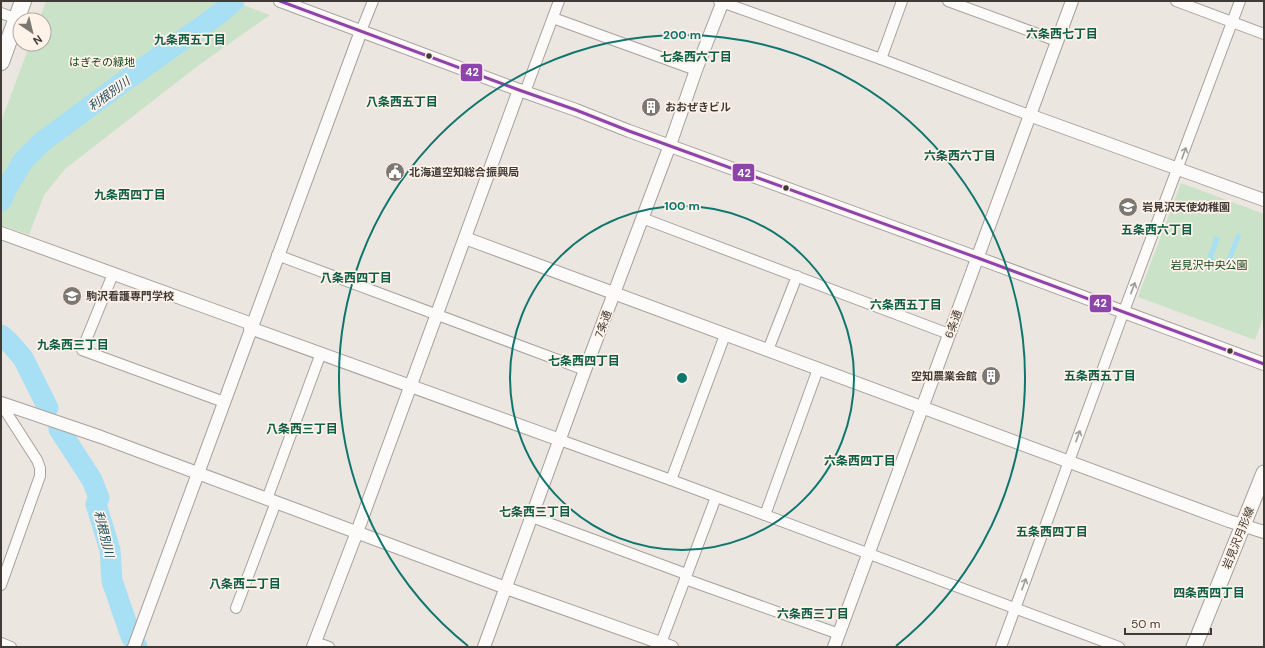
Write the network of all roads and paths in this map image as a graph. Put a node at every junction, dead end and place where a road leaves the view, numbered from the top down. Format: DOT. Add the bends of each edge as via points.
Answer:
graph roads {
  1 [pos="23,1"];
  2 [pos="373,1"];
  3 [pos="559,1"];
  4 [pos="721,1"];
  5 [pos="902,1"];
  6 [pos="948,1"];
  7 [pos="1072,1"];
  8 [pos="1176,1"];
  9 [pos="1240,1"];
  10 [pos="284,2"];
  11 [pos="19,12"];
  12 [pos="1,13"];
  13 [pos="12,16"];
  14 [pos="552,18"];
  15 [pos="1232,22"];
  16 [pos="361,31"];
  17 [pos="12,32"];
  18 [pos="1264,34"];
  19 [pos="1057,41"];
  20 [pos="881,59"];
  21 [pos="1,62"];
  22 [pos="696,70"];
  23 [pos="522,91"];
  24 [pos="1030,115"];
  25 [pos="670,145"];
  26 [pos="1178,169"];
  27 [pos="1264,200"];
  28 [pos="642,218"];
  29 [pos="1,233"];
  30 [pos="465,238"];
  31 [pos="277,255"];
  32 [pos="978,258"];
  33 [pos="113,274"];
  34 [pos="797,276"];
  35 [pos="614,294"];
  36 [pos="1124,311"];
  37 [pos="436,315"];
  38 [pos="251,326"];
  39 [pos="949,334"];
  40 [pos="725,335"];
  41 [pos="768,350"];
  42 [pos="321,353"];
  43 [pos="1264,364"];
  44 [pos="818,369"];
  45 [pos="586,370"];
  46 [pos="411,386"];
  47 [pos="224,402"];
  48 [pos="1,403"];
  49 [pos="922,407"];
  50 [pos="560,440"];
  51 [pos="1069,462"];
  52 [pos="198,473"];
  53 [pos="1264,473"];
  54 [pos="671,480"];
  55 [pos="716,497"];
  56 [pos="272,500"];
  57 [pos="764,515"];
  58 [pos="532,516"];
  59 [pos="1243,526"];
  60 [pos="357,532"];
  61 [pos="1264,532"];
  62 [pos="868,554"];
  63 [pos="685,577"];
  64 [pos="1,585"];
  65 [pos="506,588"];
  66 [pos="236,608"];
  67 [pos="1015,608"];
  68 [pos="839,634"];
  69 [pos="1,643"];
  70 [pos="314,644"];
  71 [pos="666,645"];
  72 [pos="12,647"];
  73 [pos="134,647"];
  74 [pos="329,647"];
  75 [pos="484,647"];
  76 [pos="834,647"];
  77 [pos="1001,647"];
  78 [pos="1119,647"];
  79 [pos="1194,647"];
  1 -- 11 [label="highway"];
  2 -- 16 [label="street"];
  3 -- 14 [label="street"];
  4 -- 20 [label="street"];
  4 -- 22 [label="street, 7条通"];
  5 -- 20 [label="street"];
  6 -- 19 [label="street"];
  7 -- 19 [label="street, 6条通"];
  8 -- 15 [label="street"];
  9 -- 15 [label="street"];
  10 -- 16 [label="street"];
  12 -- 13 [label="street"];
  14 -- 22 [label="street"];
  14 -- 23 [label="street"];
  15 -- 18 [label="street"];
  26 -- 15 [label="street, one-way"];
  16 -- 23 [label="street"];
  16 -- 31 [label="street"];
  17 -- 21 [label="highway"];
  19 -- 24 [label="street, 6条通"];
  20 -- 24 [label="street"];
  22 -- 25 [label="street, 7条通"];
  23 -- 25 [label="street"];
  23 -- 30 [label="street"];
  24 -- 26 [label="street"];
  24 -- 32 [label="street, 6条通"];
  25 -- 28 [label="street, 7条通"];
  25 -- 32 [label="street"];
  26 -- 27 [label="street"];
  36 -- 26 [label="street, one-way"];
  28 -- 34 [label="street"];
  28 -- 35 [label="street, 7条通"];
  29 -- 33 [label="street"];
  30 -- 35 [label="street"];
  30 -- 37 [label="street"];
  31 -- 37 [label="street"];
  31 -- 38 [label="street"];
  32 -- 36 [label="street"];
  32 -- 39 [label="street, 6条通"];
  33 -- 38 [label="street"];
  33 -- 47 [label="street" via="82,350"];
  34 -- 39 [label="street"];
  34 -- 41 [label="street"];
  35 -- 40 [label="street"];
  35 -- 45 [label="street, 7条通"];
  36 -- 43 [label="street"];
  51 -- 36 [label="street, one-way"];
  37 -- 45 [label="street"];
  37 -- 46 [label="street"];
  38 -- 42 [label="street"];
  38 -- 47 [label="street"];
  39 -- 49 [label="street, 6条通"];
  40 -- 41 [label="street"];
  40 -- 54 [label="street"];
  41 -- 44 [label="street"];
  42 -- 46 [label="street"];
  42 -- 56 [label="street"];
  44 -- 49 [label="street"];
  44 -- 57 [label="street"];
  45 -- 50 [label="street, 7条通"];
  46 -- 50 [label="street"];
  46 -- 60 [label="street"];
  47 -- 52 [label="street"];
  48 -- 52 [label="street"];
  48 -- 64 [label="street" via="40,468 40,476"];
  49 -- 51 [label="street"];
  49 -- 62 [label="street, 6条通"];
  50 -- 54 [label="street"];
  50 -- 58 [label="street, 7条通"];
  51 -- 59 [label="street"];
  67 -- 51 [label="street, one-way"];
  52 -- 56 [label="street"];
  52 -- 73 [label="street"];
  53 -- 59 [label="main road, 岩見沢月形線"];
  54 -- 55 [label="street"];
  55 -- 57 [label="street"];
  55 -- 63 [label="street"];
  56 -- 60 [label="street"];
  56 -- 66 [label="street"];
  57 -- 62 [label="street"];
  58 -- 63 [label="street"];
  58 -- 65 [label="street, 7条通"];
  59 -- 61 [label="street"];
  59 -- 79 [label="main road, 岩見沢月形線"];
  60 -- 65 [label="street"];
  60 -- 70 [label="street"];
  62 -- 67 [label="street"];
  62 -- 68 [label="street, 6条通"];
  63 -- 68 [label="street"];
  63 -- 71 [label="street"];
  65 -- 71 [label="street"];
  65 -- 75 [label="street, 7条通"];
  67 -- 77 [label="street"];
  67 -- 78 [label="street"];
  68 -- 76 [label="street, 6条通"];
  69 -- 72 [label="street"];
  70 -- 74 [label="street"];
}
